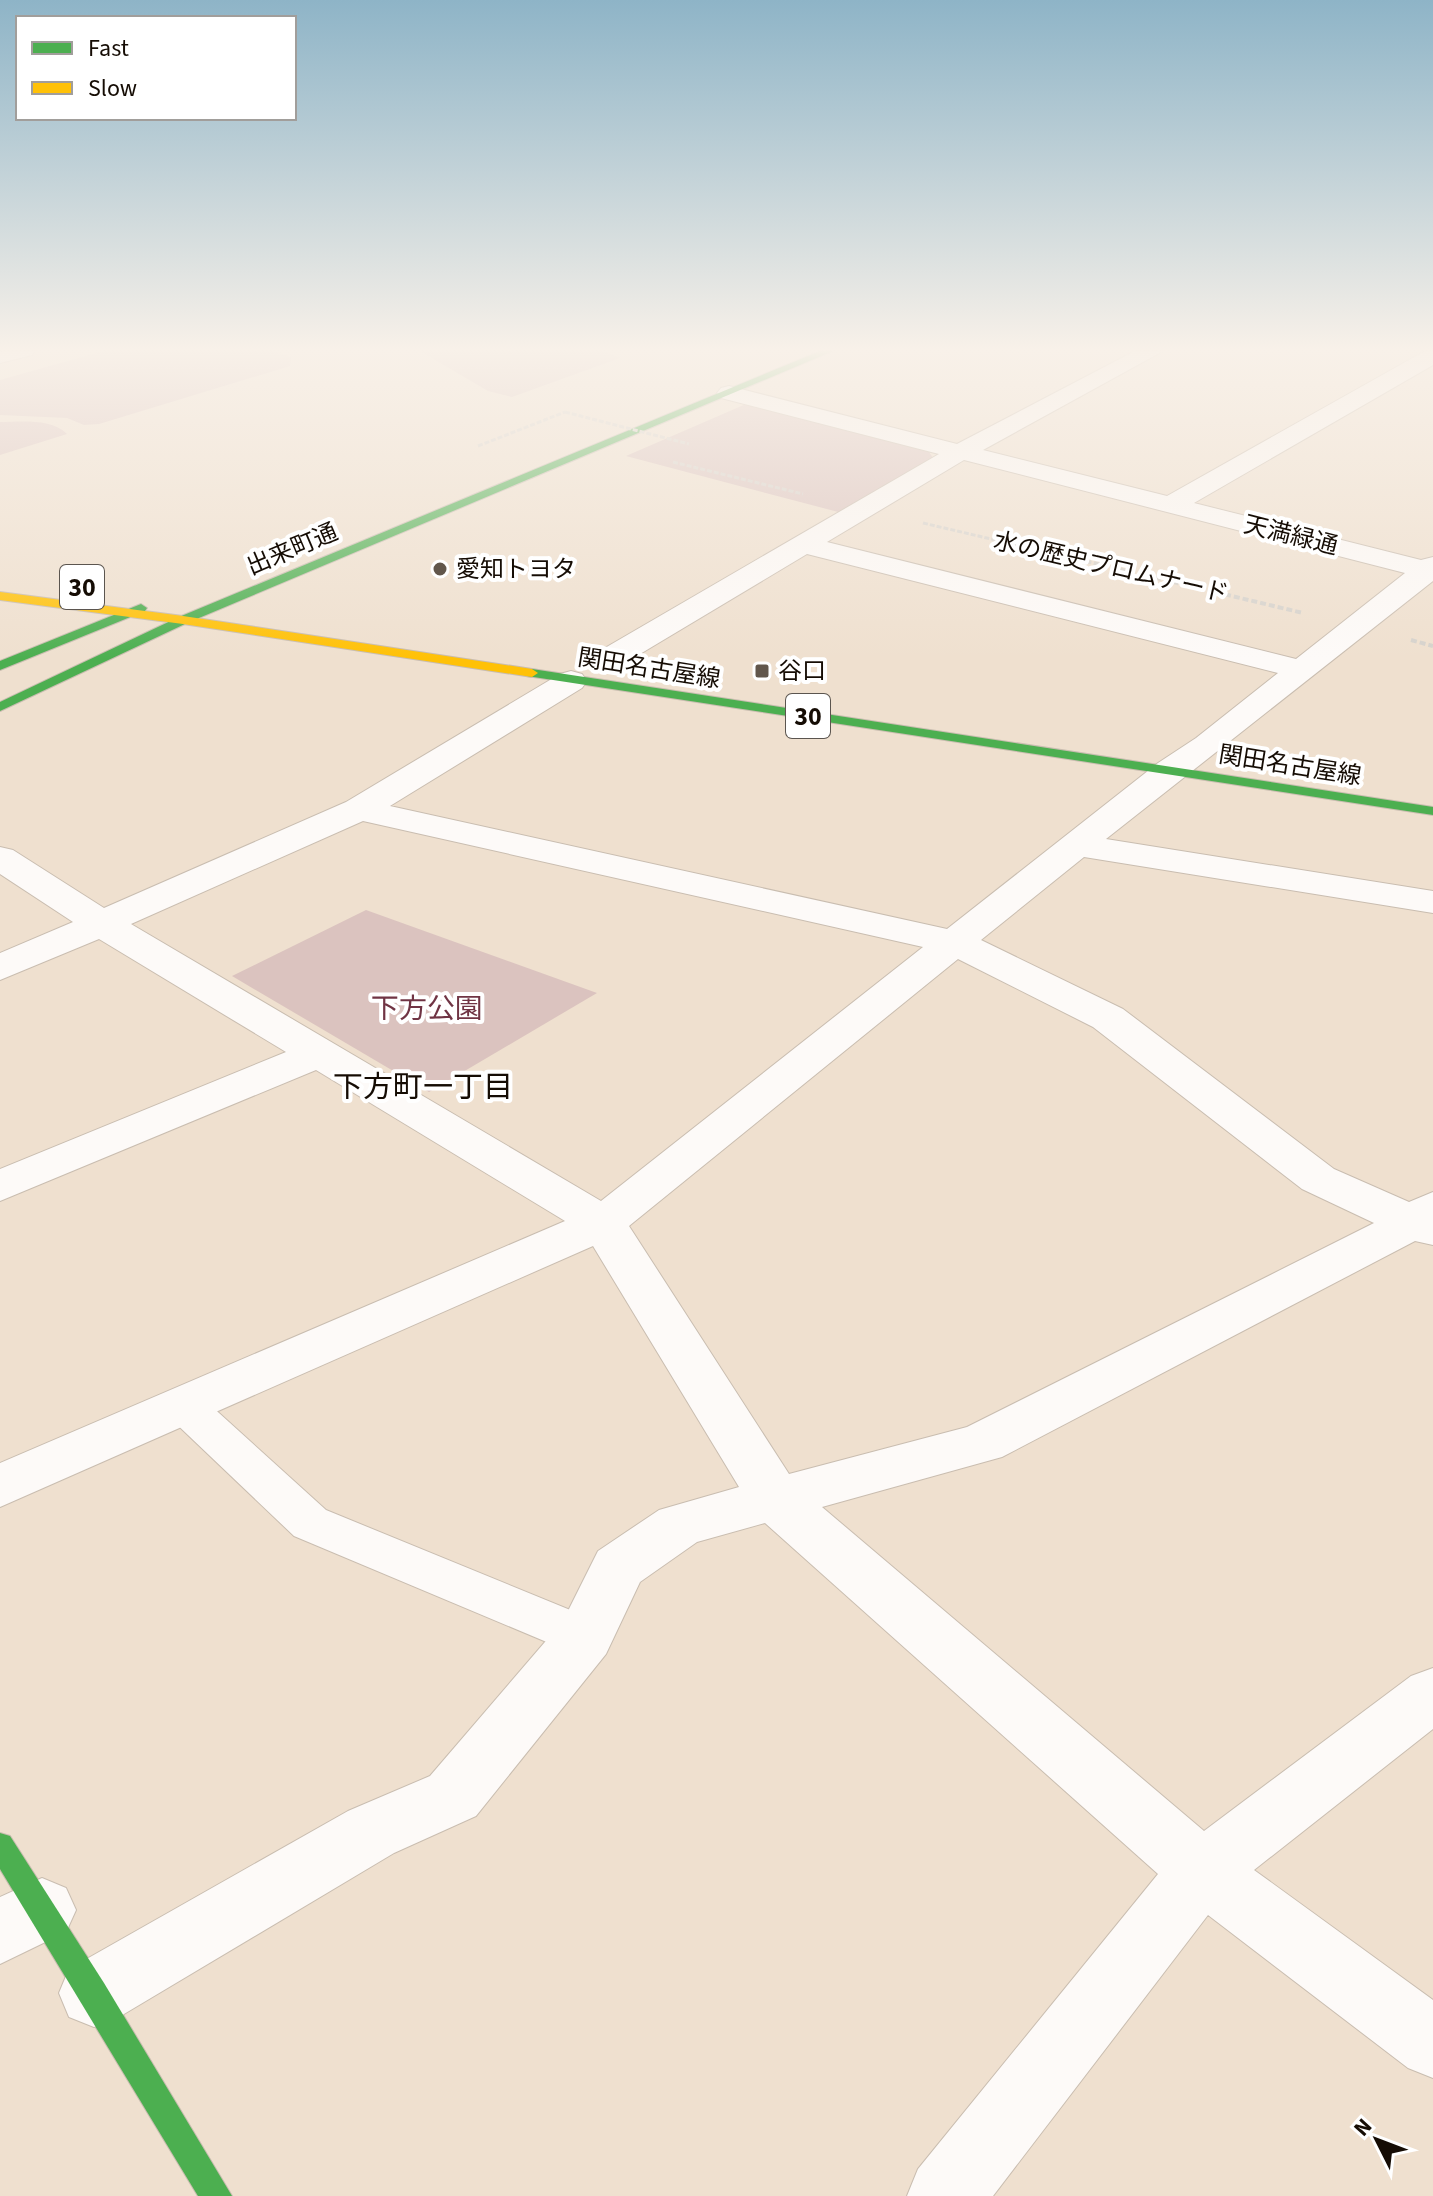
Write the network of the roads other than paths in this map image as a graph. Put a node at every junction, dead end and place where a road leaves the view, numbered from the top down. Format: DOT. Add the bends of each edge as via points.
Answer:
graph roads {
  1 [pos="584,453"];
  2 [pos="958,453"];
  3 [pos="966,453"];
  4 [pos="1261,453"];
  5 [pos="1171,505"];
  6 [pos="805,545"];
  7 [pos="1431,569"];
  8 [pos="134,594"];
  9 [pos="0,596"];
  10 [pos="171,599"];
  11 [pos="224,603"];
  12 [pos="254,608"];
  13 [pos="128,613"];
  14 [pos="183,620"];
  15 [pos="107,654"];
  16 [pos="640,664"];
  17 [pos="0,666"];
  18 [pos="591,666"];
  19 [pos="1302,670"];
  20 [pos="0,697"];
  21 [pos="0,707"];
  22 [pos="1198,752"];
  23 [pos="359,810"];
  24 [pos="1433,811"];
  25 [pos="1076,845"];
  26 [pos="0,858"];
  27 [pos="1433,902"];
  28 [pos="101,923"];
  29 [pos="954,942"];
  30 [pos="0,968"];
  31 [pos="321,1053"];
  32 [pos="0,1186"];
  33 [pos="1427,1220"];
  34 [pos="603,1223"];
  35 [pos="183,1405"];
  36 [pos="0,1486"];
  37 [pos="776,1500"];
  38 [pos="585,1637"];
  39 [pos="1433,1694"];
  40 [pos="0,1845"];
  41 [pos="1202,1871"];
  42 [pos="21,1921"];
  43 [pos="94,1993"];
  44 [pos="1433,2043"];
  45 [pos="216,2196"];
  46 [pos="945,2196"];
  1 -- 11 [label="main road, 出来町通"];
  2 -- 6 [label="street"];
  3 -- 5 [label="street, 天満緑通"];
  4 -- 5 [label="street"];
  5 -- 7 [label="street, 天満緑通"];
  6 -- 18 [label="street"];
  6 -- 19 [label="street"];
  7 -- 19 [label="street"];
  8 -- 10 [label="main road, 30"];
  9 -- 13 [label="main road, 関田名古屋線 / 30"];
  10 -- 11 [label="main road, 30"];
  10 -- 13 [label="main road"];
  11 -- 12 [label="main road, 30"];
  11 -- 14 [label="main road, 出来町通"];
  13 -- 14 [label="main road, 関田名古屋線 / 30"];
  13 -- 17 [label="main road"];
  14 -- 15 [label="main road, 出来町通"];
  14 -- 18 [label="main road, 関田名古屋線 / 30"];
  15 -- 20 [label="lane"];
  15 -- 21 [label="main road, 出来町通"];
  16 -- 18 [label="main road, 関田名古屋線 / 30"];
  18 -- 22 [label="main road, 関田名古屋線 / 30"];
  18 -- 23 [label="street"];
  19 -- 22 [label="street"];
  22 -- 24 [label="main road, 関田名古屋線 / 30"];
  22 -- 25 [label="street"];
  23 -- 28 [label="street"];
  23 -- 29 [label="street"];
  25 -- 27 [label="street"];
  25 -- 29 [label="street"];
  26 -- 28 [label="street"];
  28 -- 30 [label="street"];
  28 -- 31 [label="street"];
  29 -- 33 [label="street" via="1108,1018 1318,1179"];
  29 -- 34 [label="street"];
  31 -- 32 [label="street"];
  31 -- 34 [label="street"];
  33 -- 37 [label="street" via="983,1443"];
  34 -- 35 [label="street"];
  34 -- 37 [label="street"];
  35 -- 36 [label="street"];
  35 -- 38 [label="lane" via="310,1523"];
  37 -- 38 [label="street" via="679,1525 618,1567"];
  37 -- 41 [label="street"];
  38 -- 43 [label="street" via="453,1796 371,1832"];
  39 -- 41 [label="street"];
  40 -- 42 [label="main road"];
  41 -- 44 [label="street"];
  41 -- 46 [label="street"];
  42 -- 43 [label="main road"];
  43 -- 45 [label="main road"];
}
